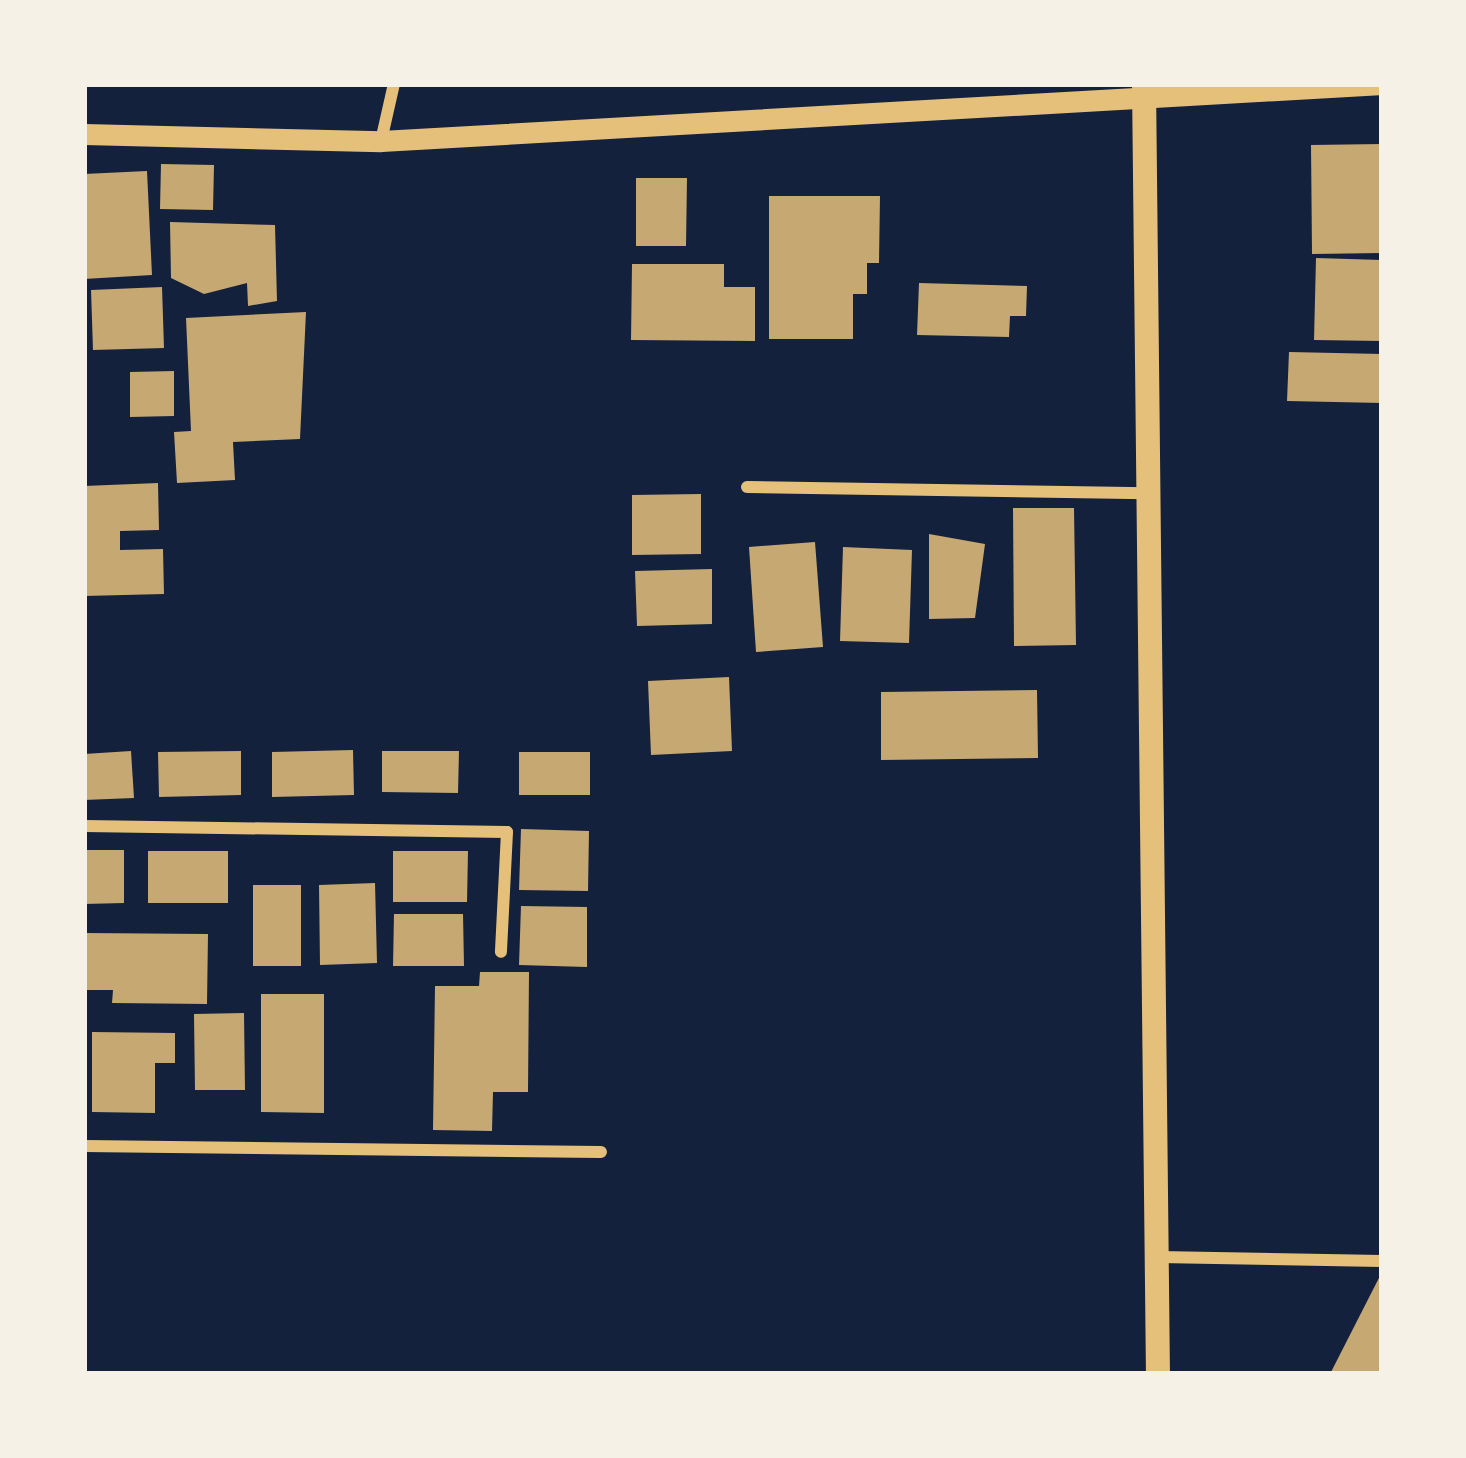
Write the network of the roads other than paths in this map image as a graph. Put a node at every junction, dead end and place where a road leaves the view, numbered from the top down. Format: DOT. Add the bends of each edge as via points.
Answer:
graph roads {
  1 [pos="394,84"];
  2 [pos="1382,84"];
  3 [pos="1143,93"];
  4 [pos="84,134"];
  5 [pos="381,141"];
  6 [pos="747,487"];
  7 [pos="1147,493"];
  8 [pos="84,826"];
  9 [pos="501,952"];
  10 [pos="84,1146"];
  11 [pos="602,1152"];
  12 [pos="1156,1257"];
  13 [pos="1382,1261"];
  14 [pos="1158,1374"];
  1 -- 5 [label="street"];
  2 -- 3 [label="street"];
  3 -- 5 [label="street"];
  3 -- 7 [label="main road"];
  4 -- 5 [label="street"];
  6 -- 7 [label="street"];
  7 -- 12 [label="main road"];
  8 -- 9 [label="street" via="507,832"];
  10 -- 11 [label="street"];
  12 -- 13 [label="street"];
  12 -- 14 [label="main road"];
}
